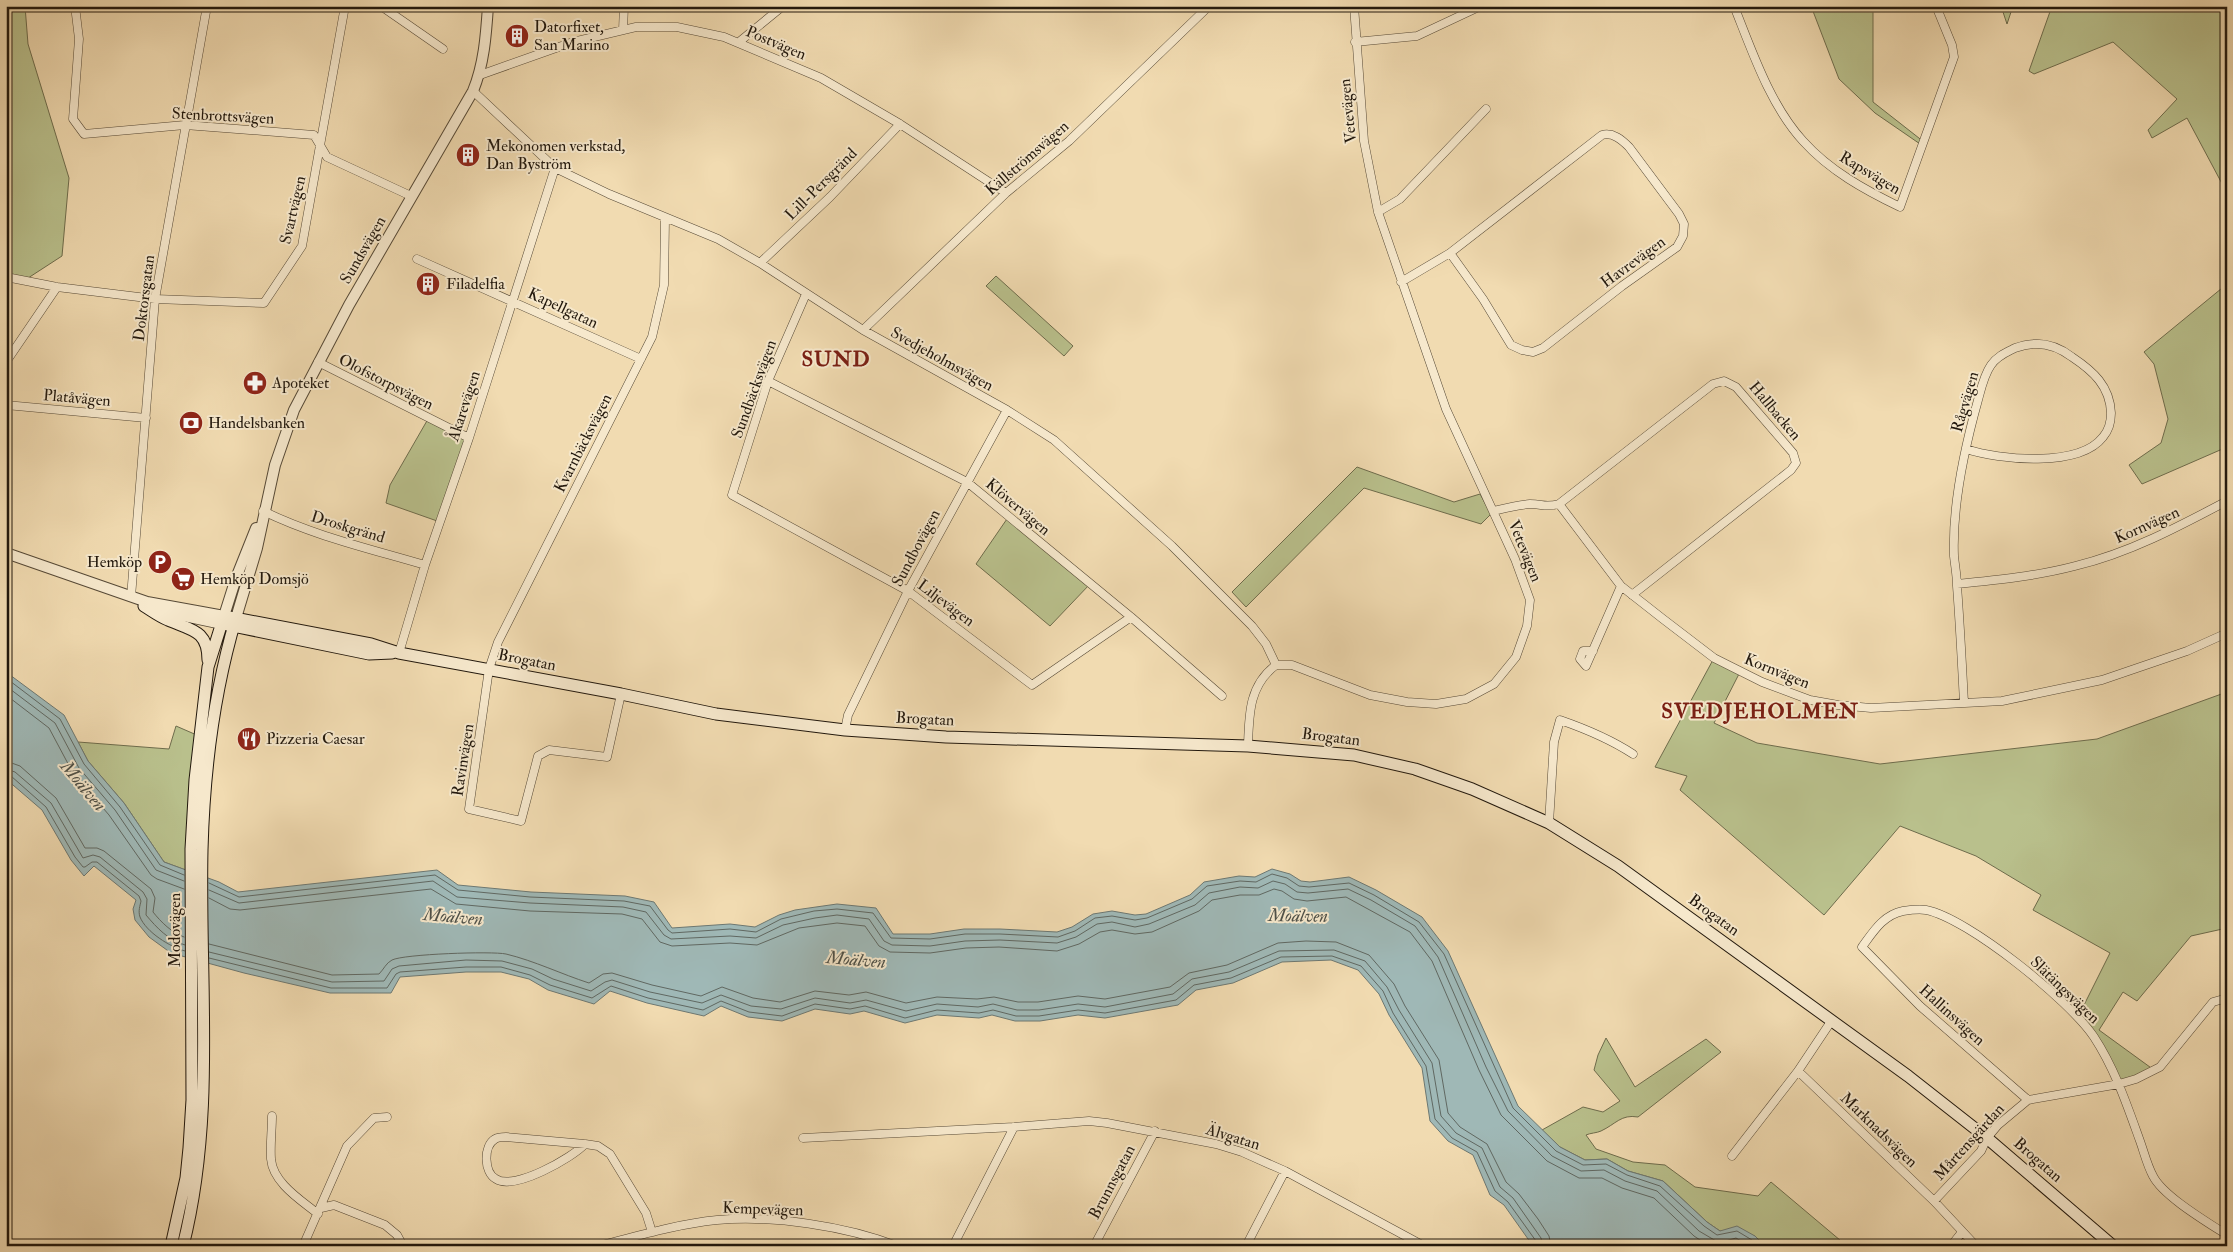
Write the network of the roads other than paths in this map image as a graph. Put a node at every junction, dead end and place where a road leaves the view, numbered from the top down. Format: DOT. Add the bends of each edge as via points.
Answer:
graph roads {
  1 [pos="75,6"];
  2 [pos="207,6"];
  3 [pos="345,6"];
  4 [pos="381,6"];
  5 [pos="488,6"];
  6 [pos="624,6"];
  7 [pos="783,6"];
  8 [pos="1209,6"];
  9 [pos="1354,6"];
  10 [pos="1481,6"];
  11 [pos="1734,6"];
  12 [pos="1936,6"];
  13 [pos="623,30"];
  14 [pos="739,42"];
  15 [pos="1355,42"];
  16 [pos="442,49"];
  17 [pos="480,75"];
  18 [pos="473,91"];
  19 [pos="1486,109"];
  20 [pos="900,124"];
  21 [pos="185,125"];
  22 [pos="320,145"];
  23 [pos="555,168"];
  24 [pos="1006,193"];
  25 [pos="411,196"];
  26 [pos="1378,212"];
  27 [pos="665,219"];
  28 [pos="1450,253"];
  29 [pos="417,259"];
  30 [pos="760,263"];
  31 [pos="6,277"];
  32 [pos="1401,282"];
  33 [pos="57,287"];
  34 [pos="806,294"];
  35 [pos="155,299"];
  36 [pos="512,300"];
  37 [pos="863,330"];
  38 [pos="641,359"];
  39 [pos="6,362"];
  40 [pos="318,362"];
  41 [pos="768,382"];
  42 [pos="6,405"];
  43 [pos="1007,410"];
  44 [pos="146,418"];
  45 [pos="468,438"];
  46 [pos="1966,449"];
  47 [pos="967,482"];
  48 [pos="732,495"];
  49 [pos="2227,501"];
  50 [pos="1559,504"];
  51 [pos="1493,510"];
  52 [pos="263,511"];
  53 [pos="6,553"];
  54 [pos="425,565"];
  55 [pos="1957,584"];
  56 [pos="1621,586"];
  57 [pos="908,591"];
  58 [pos="1632,595"];
  59 [pos="131,597"];
  60 [pos="144,606"];
  61 [pos="1130,617"];
  62 [pos="229,621"];
  63 [pos="2227,633"];
  64 [pos="1593,651"];
  65 [pos="399,653"];
  66 [pos="1276,665"];
  67 [pos="208,667"];
  68 [pos="489,669"];
  69 [pos="621,694"];
  70 [pos="1222,696"];
  71 [pos="1964,703"];
  72 [pos="845,730"];
  73 [pos="1248,746"];
  74 [pos="1633,754"];
  75 [pos="1549,823"];
  76 [pos="197,849"];
  77 [pos="1862,947"];
  78 [pos="197,987"];
  79 [pos="2227,998"];
  80 [pos="1832,1020"];
  81 [pos="1798,1070"];
  82 [pos="2120,1084"];
  83 [pos="2028,1100"];
  84 [pos="272,1116"];
  85 [pos="387,1117"];
  86 [pos="1014,1128"];
  87 [pos="1155,1131"];
  88 [pos="803,1138"];
  89 [pos="1987,1138"];
  90 [pos="585,1144"];
  91 [pos="1732,1156"];
  92 [pos="1285,1170"];
  93 [pos="1934,1202"];
  94 [pos="319,1211"];
  95 [pos="652,1232"];
  96 [pos="1962,1232"];
  97 [pos="2227,1234"];
  98 [pos="171,1246"];
  99 [pos="183,1246"];
  100 [pos="303,1246"];
  101 [pos="403,1246"];
  102 [pos="598,1246"];
  103 [pos="897,1246"];
  104 [pos="952,1246"];
  105 [pos="1094,1246"];
  106 [pos="1246,1246"];
  107 [pos="1424,1246"];
  108 [pos="1951,1246"];
  109 [pos="1976,1246"];
  110 [pos="2112,1246"];
  1 -- 21 [label="street, Stenbrottsvägen" via="79,39 73,119 84,134"];
  2 -- 21 [label="street, Doktorsgatan"];
  3 -- 22 [label="street, Svartvägen"];
  4 -- 16 [label="street"];
  5 -- 17 [label="street, Sundsvägen"];
  6 -- 13 [label="street"];
  7 -- 14 [label="street"];
  8 -- 24 [label="street, Källströmsvägen" via="1069,141"];
  9 -- 15 [label="street, Vetevägen"];
  10 -- 15 [label="street" via="1417,36"];
  11 -- 12 [label="street, Rapsvägen" via="1778,105 1803,141 1818,157 1868,192 1900,207 1954,57"];
  13 -- 14 [label="street, Postvägen" via="677,27"];
  13 -- 17 [label="street, Postvägen" via="573,42"];
  14 -- 20 [label="street, Postvägen" via="821,78"];
  15 -- 26 [label="street, Vetevägen" via="1364,140"];
  17 -- 18 [label="street, Sundsvägen"];
  18 -- 23 [label="street, Svedjeholmsvägen"];
  18 -- 25 [label="street, Sundsvägen"];
  19 -- 26 [label="street" via="1400,200"];
  20 -- 24 [label="street, Postvägen"];
  20 -- 30 [label="street, Lill-Persgränd"];
  21 -- 22 [label="street, Stenbrottsvägen" via="314,135"];
  21 -- 35 [label="street, Doktorsgatan"];
  22 -- 25 [label="street, Stenbrottsvägen" via="327,157"];
  22 -- 35 [label="street, Svartvägen" via="302,246 264,303"];
  23 -- 27 [label="street, Svedjeholmsvägen"];
  23 -- 36 [label="street, Åkarevägen"];
  24 -- 37 [label="street, Källströmsvägen"];
  25 -- 40 [label="street, Sundsvägen"];
  26 -- 32 [label="street, Vetevägen"];
  27 -- 30 [label="street, Svedjeholmsvägen" via="718,239"];
  27 -- 38 [label="street, Kvarnbäcksvägen" via="664,285 652,337"];
  28 -- 28 [label="street, Havrevägen" via="1602,135 1608,134 1629,147 1684,224 1683,236 1677,247 1543,348 1533,352 1511,345"];
  28 -- 32 [label="street, Havrevägen"];
  29 -- 36 [label="street, Kapellgatan"];
  30 -- 34 [label="street, Svedjeholmsvägen"];
  31 -- 33 [label="street"];
  32 -- 51 [label="street, Vetevägen" via="1446,409"];
  33 -- 35 [label="street"];
  33 -- 39 [label="street"];
  34 -- 37 [label="street, Svedjeholmsvägen"];
  34 -- 41 [label="street, Sundbäcksvägen"];
  35 -- 44 [label="street, Doktorsgatan"];
  36 -- 38 [label="street, Kapellgatan"];
  36 -- 45 [label="street, Åkarevägen"];
  37 -- 43 [label="street, Svedjeholmsvägen"];
  38 -- 68 [label="street, Kvarnbäcksvägen" via="498,642"];
  40 -- 45 [label="street, Olofstorpsvägen"];
  40 -- 52 [label="street, Sundsvägen" via="286,432"];
  41 -- 47 [label="street, Klövervägen"];
  41 -- 48 [label="street, Sundbäcksvägen"];
  42 -- 44 [label="street, Platåvägen"];
  43 -- 47 [label="street, Sundbovägen"];
  43 -- 66 [label="street, Svedjeholmsvägen" via="1054,440 1172,546 1252,626"];
  44 -- 59 [label="street, Doktorsgatan"];
  45 -- 54 [label="street, Åkarevägen"];
  46 -- 46 [label="street, Rågvägen" via="1991,364 2021,346 2034,343 2051,345 2065,352 2098,378 2106,390 2110,405 2109,431 2089,448 2055,457 2018,459"];
  46 -- 55 [label="street, Rågvägen" via="1956,520 1954,556"];
  47 -- 57 [label="street, Sundbovägen"];
  47 -- 61 [label="street, Klövervägen"];
  48 -- 57 [label="street, Liljevägen"];
  49 -- 55 [label="street, Kornvägen" via="2125,551 2075,566 2008,579"];
  50 -- 51 [label="street" via="1548,508 1533,504"];
  50 -- 56 [label="street, Kornvägen"];
  50 -- 58 [label="street, Hallbacken" via="1712,384 1724,380 1736,387 1793,453 1796,463 1791,470"];
  51 -- 66 [label="street, Vetevägen" via="1516,559 1530,600 1527,626 1516,657 1494,684 1466,699 1436,704 1408,702 1370,695 1292,665"];
  52 -- 54 [label="street, Droskgränd" via="330,537"];
  52 -- 62 [label="street, Sundsvägen" via="257,548"];
  53 -- 59 [label="street"];
  54 -- 65 [label="street, Åkarevägen"];
  55 -- 71 [label="street, Rågvägen"];
  56 -- 58 [label="street, Kornvägen"];
  56 -- 64 [label="street"];
  57 -- 61 [label="street, Liljevägen" via="1032,685"];
  57 -- 72 [label="street, Sundbovägen" via="848,714"];
  58 -- 71 [label="street, Kornvägen" via="1714,658 1762,682 1810,700 1871,708"];
  59 -- 60 [label="street"];
  59 -- 62 [label="street"];
  60 -- 62 [label="street"];
  60 -- 67 [label="main road" via="202,636 208,648"];
  61 -- 70 [label="street, Klövervägen"];
  62 -- 65 [label="main road, Brogatan" via="371,644"];
  62 -- 67 [label="main road, Modovägen"];
  62 -- 76 [label="main road, Modovägen"];
  63 -- 71 [label="street, Kornvägen" via="2178,655 2102,680 2002,701"];
  65 -- 68 [label="main road, Brogatan"];
  66 -- 73 [label="street" via="1255,689"];
  67 -- 76 [label="main road, Modovägen" via="198,744"];
  68 -- 69 [label="main road, Brogatan"];
  68 -- 69 [label="street, Ravinvägen" via="469,809 521,821 538,756 549,750 607,757"];
  69 -- 72 [label="main road, Brogatan" via="716,714"];
  72 -- 73 [label="main road, Brogatan" via="946,737"];
  73 -- 75 [label="main road, Brogatan" via="1354,755 1415,769 1472,789"];
  74 -- 75 [label="street" via="1605,738 1560,720 1554,742"];
  75 -- 80 [label="main road, Brogatan" via="1618,866"];
  76 -- 78 [label="main road, Modovägen"];
  77 -- 82 [label="street, Slätängsvägen" via="1879,924 1902,911 1926,910 1972,931 2005,953 2078,1017 2093,1036"];
  77 -- 83 [label="street, Hallinsvägen" via="1920,1006"];
  78 -- 98 [label="main road, Modovägen" via="186,1178"];
  78 -- 99 [label="main road, Modovägen" via="203,1101 201,1149 194,1201"];
  79 -- 82 [label="street, Mårtensgärdan" via="2213,1002 2160,1067 2136,1080"];
  80 -- 81 [label="street"];
  80 -- 89 [label="main road, Brogatan"];
  81 -- 91 [label="street"];
  81 -- 93 [label="street, Marknadsvägen"];
  82 -- 83 [label="street, Mårtensgärdan"];
  82 -- 97 [label="street, Slätängsvägen" via="2153,1177 2164,1190"];
  83 -- 89 [label="street, Mårtensgärdan"];
  84 -- 94 [label="street" via="271,1160 274,1172"];
  85 -- 94 [label="street" via="374,1118 347,1146"];
  86 -- 87 [label="street, Älvgatan" via="1089,1121"];
  86 -- 88 [label="street, Älvgatan"];
  86 -- 104 [label="street"];
  87 -- 92 [label="street, Älvgatan" via="1229,1147"];
  87 -- 105 [label="street, Brunnsgatan"];
  89 -- 93 [label="street, Mårtensgärdan" via="1982,1150"];
  89 -- 110 [label="main road, Brogatan"];
  90 -- 90 [label="street" via="496,1138 488,1150 486,1167 497,1180 515,1182 578,1152"];
  90 -- 95 [label="street" via="598,1146 610,1154 646,1213"];
  92 -- 106 [label="street"];
  92 -- 107 [label="street, Älvgatan"];
  93 -- 96 [label="street, Marknadsvägen"];
  94 -- 100 [label="street"];
  94 -- 101 [label="street" via="334,1205 385,1225 398,1235"];
  95 -- 102 [label="street, Kempevägen"];
  95 -- 103 [label="street, Kempevägen" via="717,1220 756,1219 856,1231"];
  96 -- 108 [label="street"];
  96 -- 109 [label="street, Marknadsvägen"];
}
